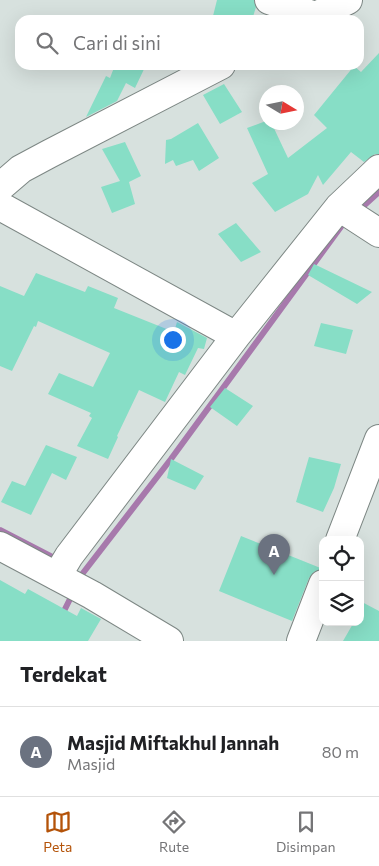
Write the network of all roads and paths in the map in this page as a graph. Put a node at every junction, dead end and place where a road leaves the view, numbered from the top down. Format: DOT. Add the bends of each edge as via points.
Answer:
graph roads {
  1 [pos="269,0"];
  2 [pos="348,0"];
  3 [pos="305,15"];
  4 [pos="318,15"];
  5 [pos="211,70"];
  6 [pos="379,169"];
  7 [pos="0,187"];
  8 [pos="0,206"];
  9 [pos="343,209"];
  10 [pos="374,230"];
  11 [pos="236,336"];
  12 [pos="379,439"];
  13 [pos="372,476"];
  14 [pos="342,536"];
  15 [pos="0,546"];
  16 [pos="63,570"];
  17 [pos="319,594"];
  18 [pos="169,641"];
  19 [pos="301,641"];
  1 -- 3 [label="street"];
  2 -- 4 [label="street"];
  5 -- 7 [label="street" via="21,169"];
  6 -- 9 [label="street"];
  8 -- 11 [label="street"];
  9 -- 10 [label="street"];
  9 -- 11 [label="street"];
  11 -- 16 [label="street"];
  12 -- 13 [label="street"];
  13 -- 14 [label="street"];
  15 -- 16 [label="street"];
  16 -- 18 [label="street" via="92,595"];
  17 -- 19 [label="street"];
}
